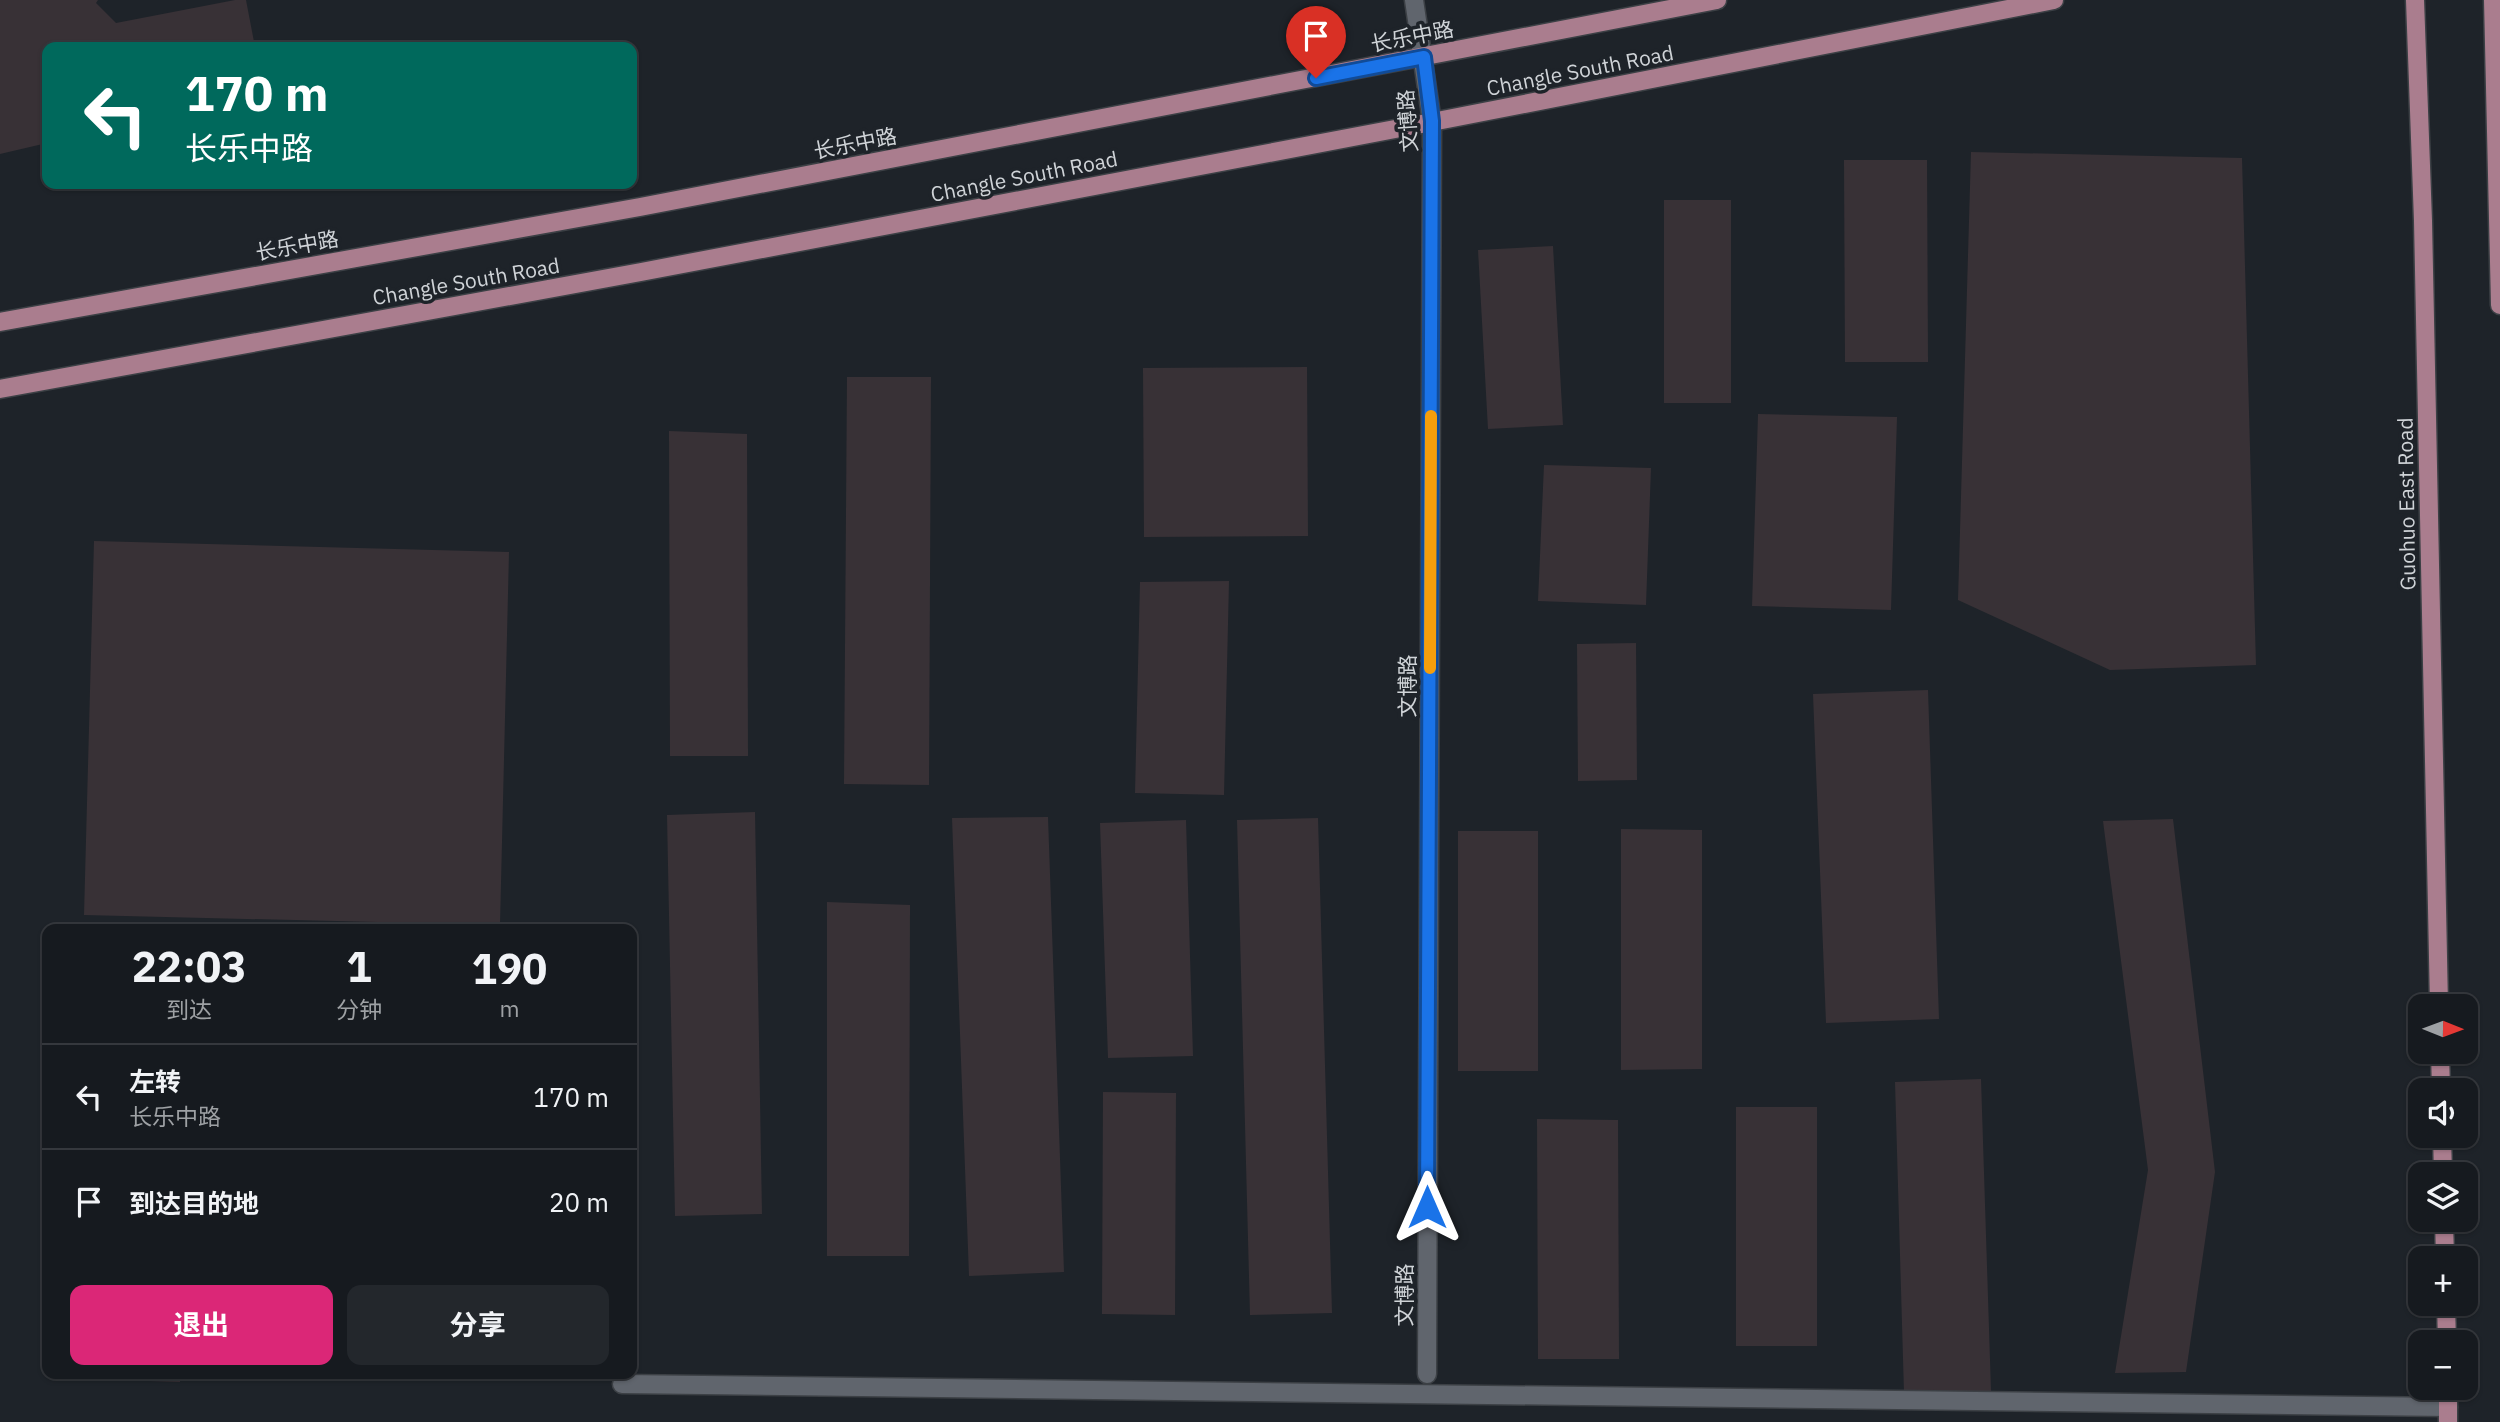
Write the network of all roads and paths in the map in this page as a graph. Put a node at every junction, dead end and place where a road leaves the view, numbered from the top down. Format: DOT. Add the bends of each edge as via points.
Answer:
graph roads {
  1 [pos="1413,0"];
  2 [pos="1717,0"];
  3 [pos="2054,0"];
  4 [pos="2415,0"];
  5 [pos="2493,0"];
  6 [pos="1424,57"];
  7 [pos="1432,121"];
  8 [pos="2499,239"];
  9 [pos="2500,305"];
  10 [pos="0,322"];
  11 [pos="0,389"];
  12 [pos="2439,994"];
  13 [pos="1427,1374"];
  14 [pos="622,1384"];
  15 [pos="2448,1414"];
  1 -- 6 [label="street, 文博路"];
  2 -- 6 [label="main road, 长乐中路"];
  3 -- 7 [label="main road, Changle South Road"];
  4 -- 12 [label="main road, Guohuo East Road"];
  5 -- 8 [label="main road"];
  6 -- 7 [label="street, 文博路"];
  6 -- 10 [label="main road, 长乐中路" via="653,205"];
  7 -- 11 [label="main road, Changle South Road"];
  7 -- 13 [label="street, 文博路"];
  8 -- 9 [label="main road"];
  14 -- 15 [label="street"];
}
